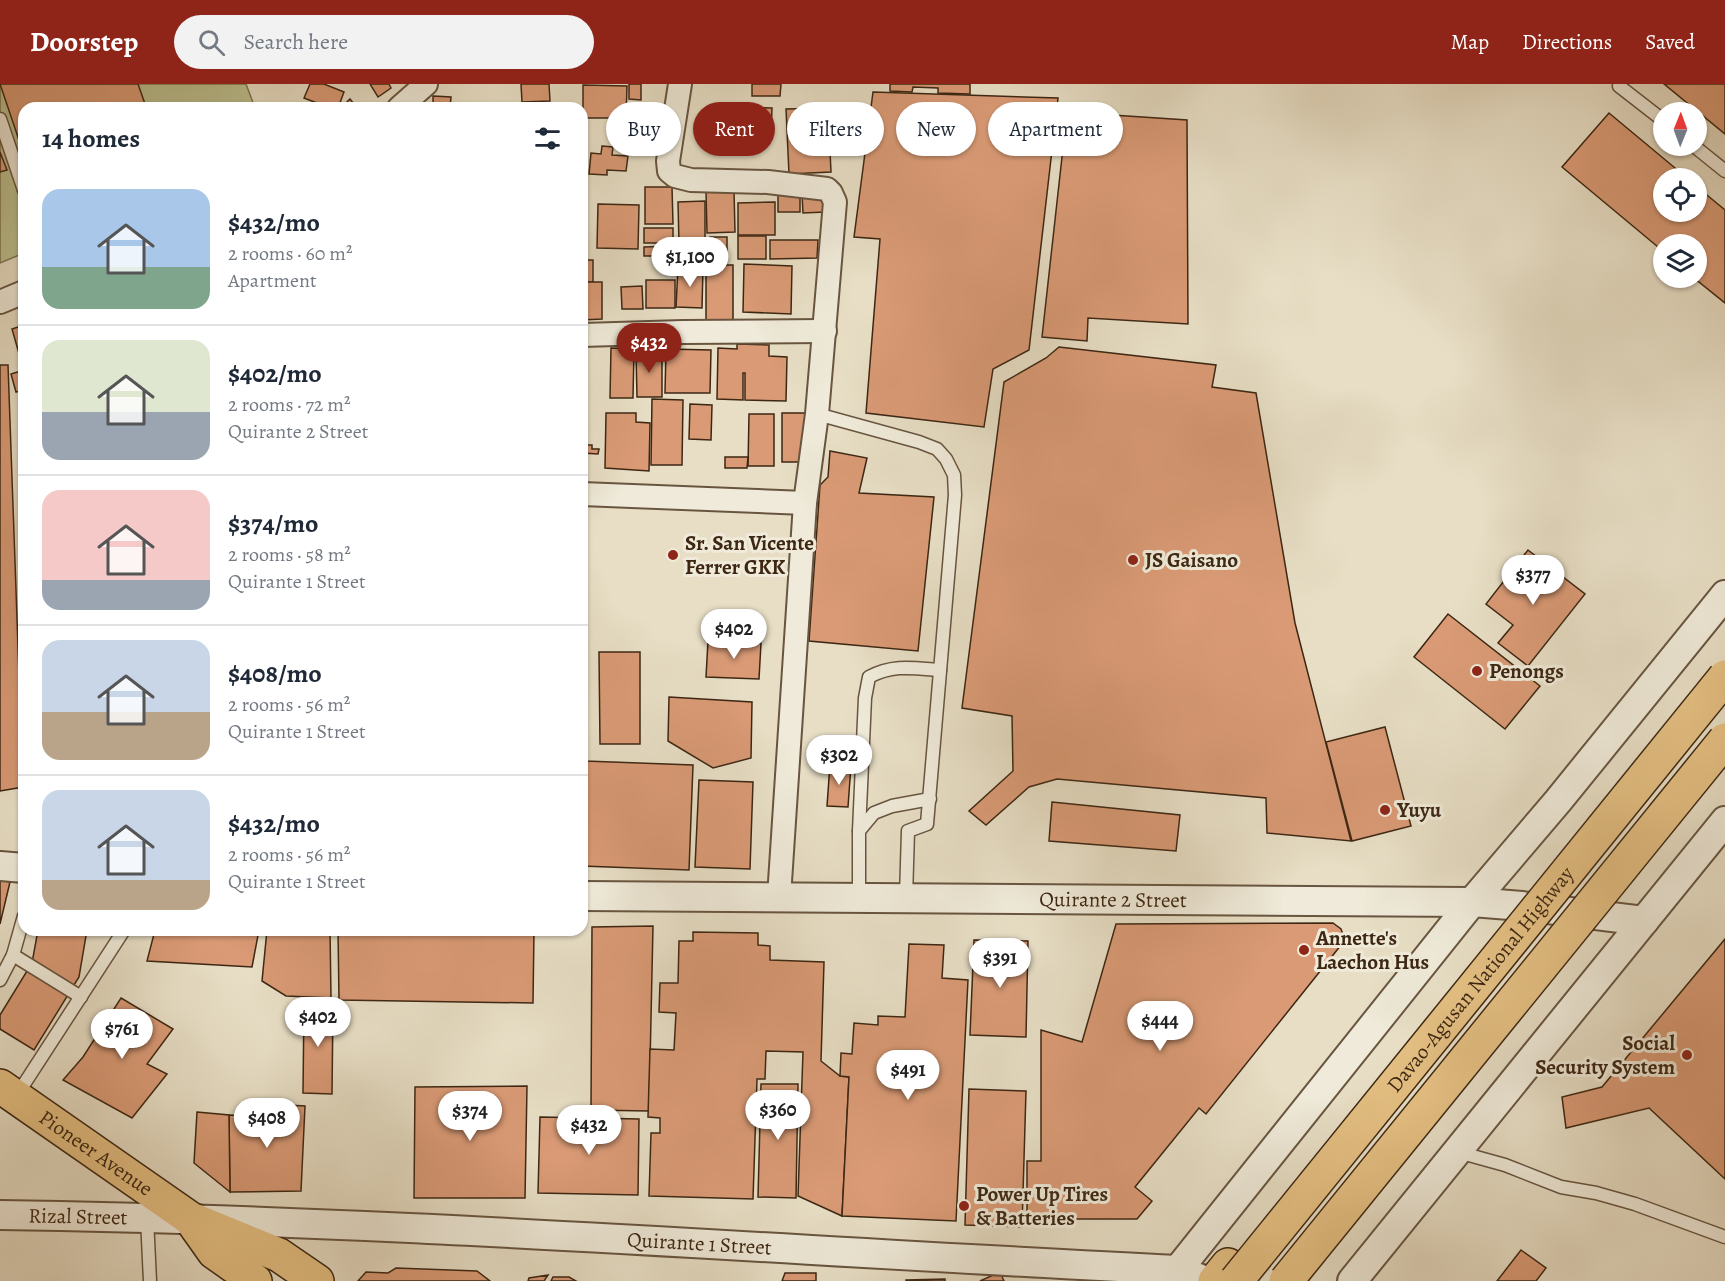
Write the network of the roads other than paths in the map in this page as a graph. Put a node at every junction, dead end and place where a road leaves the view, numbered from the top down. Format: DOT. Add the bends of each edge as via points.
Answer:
graph roads {
  1 [pos="426,84"];
  2 [pos="680,84"];
  3 [pos="1619,86"];
  4 [pos="406,102"];
  5 [pos="1653,112"];
  6 [pos="0,119"];
  7 [pos="1706,156"];
  8 [pos="1725,171"];
  9 [pos="18,172"];
  10 [pos="18,294"];
  11 [pos="0,302"];
  12 [pos="825,331"];
  13 [pos="588,335"];
  14 [pos="818,414"];
  15 [pos="588,494"];
  16 [pos="805,503"];
  17 [pos="1725,595"];
  18 [pos="940,670"];
  19 [pos="1725,677"];
  20 [pos="1725,740"];
  21 [pos="930,799"];
  22 [pos="1725,821"];
  23 [pos="859,831"];
  24 [pos="0,866"];
  25 [pos="18,868"];
  26 [pos="588,896"];
  27 [pos="779,897"];
  28 [pos="859,897"];
  29 [pos="906,897"];
  30 [pos="1472,902"];
  31 [pos="1644,921"];
  32 [pos="18,936"];
  33 [pos="120,936"];
  34 [pos="13,955"];
  35 [pos="0,980"];
  36 [pos="81,997"];
  37 [pos="8,1091"];
  38 [pos="1457,1152"];
  39 [pos="0,1215"];
  40 [pos="147,1218"];
  41 [pos="191,1219"];
  42 [pos="1725,1237"];
  43 [pos="1174,1276"];
  44 [pos="1221,1277"];
  45 [pos="150,1281"];
  46 [pos="255,1281"];
  47 [pos="317,1281"];
  48 [pos="1286,1281"];
  49 [pos="1352,1281"];
  1 -- 4 [label="street"];
  2 -- 12 [label="street" via="668,161 669,171 675,176 768,182 827,189 831,193 835,202"];
  3 -- 5 [label="lane"];
  6 -- 9 [label="lane"];
  7 -- 8 [label="lane"];
  10 -- 11 [label="street"];
  12 -- 13 [label="street"];
  12 -- 14 [label="street"];
  14 -- 16 [label="street"];
  14 -- 18 [label="lane" via="937,449 954,475"];
  15 -- 16 [label="street"];
  16 -- 27 [label="street"];
  17 -- 30 [label="street"];
  18 -- 21 [label="lane"];
  18 -- 23 [label="lane" via="901,668 882,670 869,677"];
  19 -- 44 [label="highway, Davao-Agusan National Highway, bridge"];
  20 -- 48 [label="highway, Davao-Agusan National Highway, bridge"];
  21 -- 23 [label="lane" via="874,813"];
  21 -- 29 [label="lane" via="927,824 908,831"];
  22 -- 31 [label="street"];
  23 -- 28 [label="lane"];
  24 -- 25 [label="street"];
  26 -- 27 [label="street, Quirante 2 Street"];
  27 -- 28 [label="street, Quirante 2 Street"];
  28 -- 29 [label="street, Quirante 2 Street"];
  29 -- 30 [label="street, Quirante 2 Street"];
  30 -- 31 [label="street, Quirante 2 Street"];
  30 -- 43 [label="street"];
  31 -- 38 [label="street"];
  32 -- 34 [label="lane"];
  33 -- 36 [label="lane"];
  34 -- 35 [label="lane"];
  34 -- 36 [label="lane"];
  36 -- 37 [label="lane"];
  37 -- 41 [label="highway, Pioneer Avenue"];
  38 -- 42 [label="lane" via="1561,1187 1635,1204"];
  38 -- 49 [label="street"];
  39 -- 40 [label="street, Rizal Street"];
  40 -- 41 [label="street, Rizal Street"];
  40 -- 45 [label="lane"];
  41 -- 43 [label="street, Quirante 1 Street"];
  41 -- 46 [label="highway, Pioneer Avenue" via="214,1252"];
  41 -- 47 [label="highway, Pioneer Avenue" via="279,1255"];
  43 -- 44 [label="street, Quirante 1 Street"];
}
